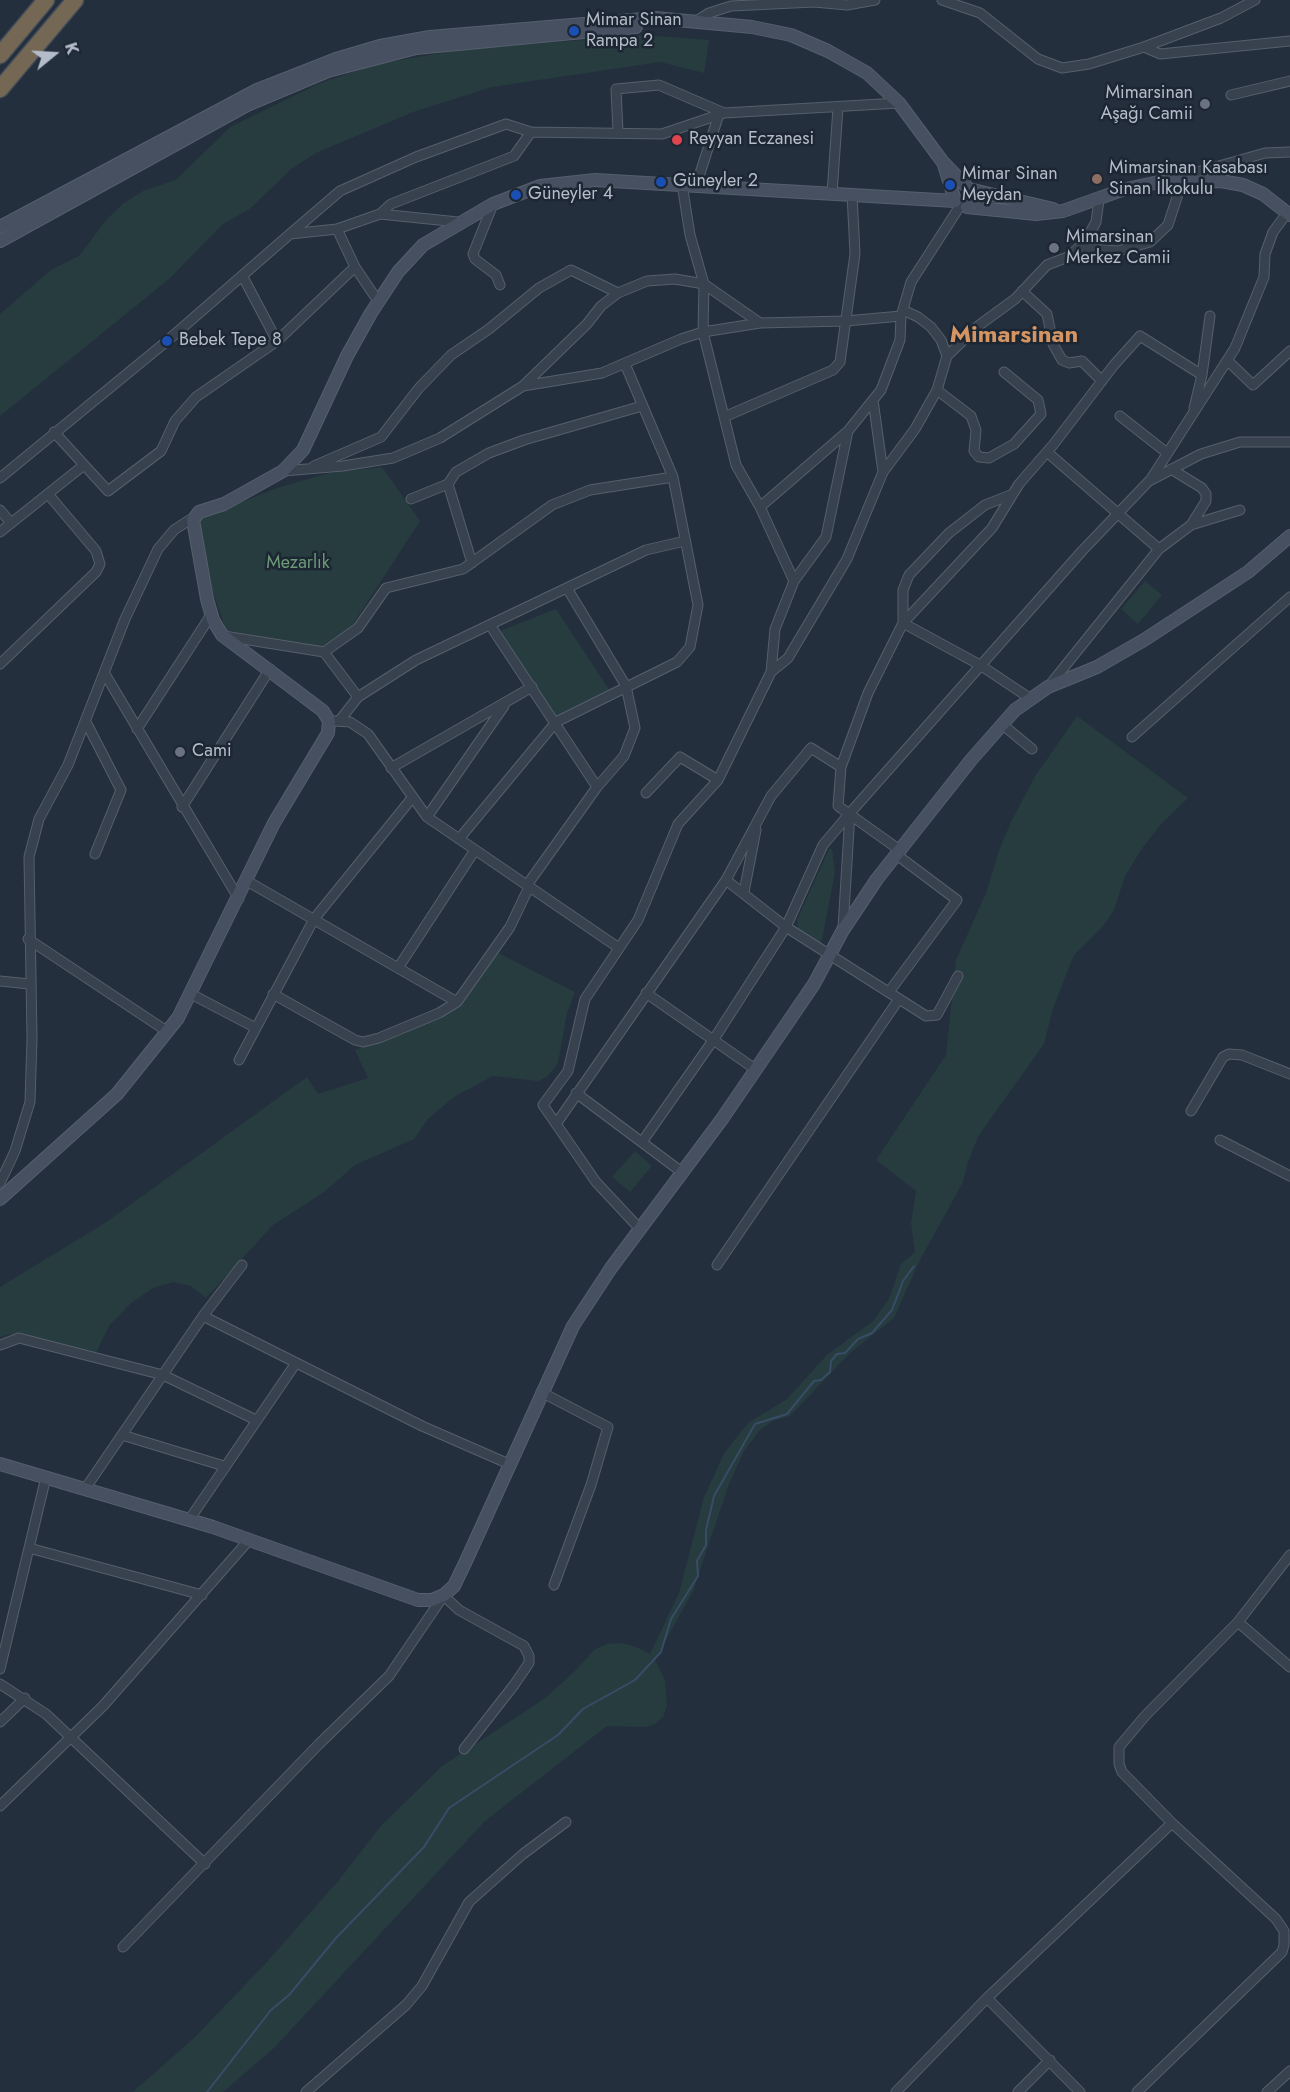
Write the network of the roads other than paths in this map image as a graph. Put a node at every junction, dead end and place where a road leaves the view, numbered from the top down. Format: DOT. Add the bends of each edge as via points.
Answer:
graph roads {
  1 [pos="46,0"];
  2 [pos="75,0"];
  3 [pos="876,0"];
  4 [pos="942,0"];
  5 [pos="1255,0"];
  6 [pos="694,22"];
  7 [pos="1290,41"];
  8 [pos="1144,47"];
  9 [pos="0,55"];
  10 [pos="1290,81"];
  11 [pos="0,89"];
  12 [pos="1231,95"];
  13 [pos="899,103"];
  14 [pos="838,108"];
  15 [pos="722,114"];
  16 [pos="618,131"];
  17 [pos="531,132"];
  18 [pos="1290,152"];
  19 [pos="942,160"];
  20 [pos="1159,182"];
  21 [pos="1182,182"];
  22 [pos="682,184"];
  23 [pos="696,186"];
  24 [pos="970,188"];
  25 [pos="832,193"];
  26 [pos="852,194"];
  27 [pos="1099,200"];
  28 [pos="959,203"];
  29 [pos="493,204"];
  30 [pos="1063,211"];
  31 [pos="380,214"];
  32 [pos="1288,214"];
  33 [pos="458,222"];
  34 [pos="0,227"];
  35 [pos="337,229"];
  36 [pos="290,234"];
  37 [pos="0,241"];
  38 [pos="1078,248"];
  39 [pos="356,267"];
  40 [pos="243,277"];
  41 [pos="705,284"];
  42 [pos="500,285"];
  43 [pos="1022,291"];
  44 [pos="618,293"];
  45 [pos="378,301"];
  46 [pos="902,313"];
  47 [pos="1210,316"];
  48 [pos="846,321"];
  49 [pos="759,322"];
  50 [pos="704,332"];
  51 [pos="277,341"];
  52 [pos="1290,351"];
  53 [pos="947,356"];
  54 [pos="1228,360"];
  55 [pos="625,364"];
  56 [pos="1004,372"];
  57 [pos="1202,375"];
  58 [pos="1102,381"];
  59 [pos="524,386"];
  60 [pos="937,390"];
  61 [pos="873,400"];
  62 [pos="642,405"];
  63 [pos="1192,415"];
  64 [pos="1120,416"];
  65 [pos="724,417"];
  66 [pos="848,431"];
  67 [pos="54,432"];
  68 [pos="1290,442"];
  69 [pos="1047,452"];
  70 [pos="1167,453"];
  71 [pos="84,465"];
  72 [pos="307,469"];
  73 [pos="1171,470"];
  74 [pos="283,471"];
  75 [pos="883,472"];
  76 [pos="672,477"];
  77 [pos="0,478"];
  78 [pos="1149,481"];
  79 [pos="448,484"];
  80 [pos="48,494"];
  81 [pos="1013,494"];
  82 [pos="411,499"];
  83 [pos="760,507"];
  84 [pos="0,510"];
  85 [pos="1240,510"];
  86 [pos="1119,513"];
  87 [pos="194,517"];
  88 [pos="11,523"];
  89 [pos="1191,525"];
  90 [pos="0,532"];
  91 [pos="1290,536"];
  92 [pos="685,541"];
  93 [pos="1159,549"];
  94 [pos="472,563"];
  95 [pos="794,581"];
  96 [pos="567,588"];
  97 [pos="1290,597"];
  98 [pos="211,615"];
  99 [pos="903,623"];
  100 [pos="490,625"];
  101 [pos="222,635"];
  102 [pos="324,652"];
  103 [pos="1,661"];
  104 [pos="980,665"];
  105 [pos="270,669"];
  106 [pos="771,672"];
  107 [pos="105,674"];
  108 [pos="626,686"];
  109 [pos="532,687"];
  110 [pos="1048,687"];
  111 [pos="358,697"];
  112 [pos="1031,699"];
  113 [pos="506,704"];
  114 [pos="335,721"];
  115 [pos="86,722"];
  116 [pos="556,722"];
  117 [pos="1003,725"];
  118 [pos="137,729"];
  119 [pos="1132,737"];
  120 [pos="1032,750"];
  121 [pos="841,767"];
  122 [pos="391,768"];
  123 [pos="718,780"];
  124 [pos="597,787"];
  125 [pos="646,793"];
  126 [pos="412,798"];
  127 [pos="182,807"];
  128 [pos="850,813"];
  129 [pos="427,817"];
  130 [pos="758,820"];
  131 [pos="459,839"];
  132 [pos="475,850"];
  133 [pos="899,853"];
  134 [pos="95,854"];
  135 [pos="726,880"];
  136 [pos="247,881"];
  137 [pos="528,886"];
  138 [pos="744,892"];
  139 [pos="238,899"];
  140 [pos="314,919"];
  141 [pos="786,927"];
  142 [pos="843,930"];
  143 [pos="28,939"];
  144 [pos="619,948"];
  145 [pos="829,954"];
  146 [pos="398,968"];
  147 [pos="958,976"];
  148 [pos="0,981"];
  149 [pos="29,984"];
  150 [pos="889,992"];
  151 [pos="646,993"];
  152 [pos="191,994"];
  153 [pos="273,994"];
  154 [pos="899,999"];
  155 [pos="456,1002"];
  156 [pos="256,1028"];
  157 [pos="168,1032"];
  158 [pos="714,1039"];
  159 [pos="239,1060"];
  160 [pos="755,1069"];
  161 [pos="1290,1074"];
  162 [pos="576,1092"];
  163 [pos="1191,1111"];
  164 [pos="556,1124"];
  165 [pos="1220,1140"];
  166 [pos="642,1142"];
  167 [pos="683,1173"];
  168 [pos="1290,1176"];
  169 [pos="0,1183"];
  170 [pos="0,1199"];
  171 [pos="640,1229"];
  172 [pos="242,1265"];
  173 [pos="717,1265"];
  174 [pos="203,1316"];
  175 [pos="0,1345"];
  176 [pos="296,1363"];
  177 [pos="163,1375"];
  178 [pos="541,1392"];
  179 [pos="256,1420"];
  180 [pos="122,1435"];
  181 [pos="0,1464"];
  182 [pos="509,1464"];
  183 [pos="224,1466"];
  184 [pos="46,1477"];
  185 [pos="85,1489"];
  186 [pos="189,1520"];
  187 [pos="249,1540"];
  188 [pos="29,1548"];
  189 [pos="1290,1555"];
  190 [pos="554,1585"];
  191 [pos="202,1595"];
  192 [pos="444,1595"];
  193 [pos="1238,1622"];
  194 [pos="1290,1667"];
  195 [pos="0,1669"];
  196 [pos="0,1684"];
  197 [pos="25,1698"];
  198 [pos="0,1722"];
  199 [pos="72,1737"];
  200 [pos="464,1749"];
  201 [pos="0,1806"];
  202 [pos="566,1822"];
  203 [pos="1172,1823"];
  204 [pos="205,1864"];
  205 [pos="123,1947"];
  206 [pos="987,1998"];
  207 [pos="1050,2060"];
  208 [pos="1290,2071"];
  209 [pos="306,2092"];
  210 [pos="896,2092"];
  211 [pos="1018,2092"];
  212 [pos="1080,2092"];
  213 [pos="1137,2092"];
  214 [pos="1267,2092"];
  1 -- 9 [label="highway"];
  2 -- 11 [label="highway"];
  3 -- 6 [label="street" via="847,5 814,2 731,6"];
  4 -- 8 [label="street" via="980,13 1038,59 1056,67 1089,64"];
  5 -- 8 [label="street" via="1221,18"];
  6 -- 13 [label="street" via="791,35 867,73"];
  6 -- 34 [label="street" via="655,18 484,31 420,39 336,59 258,90"];
  6 -- 37 [label="street" via="467,41 370,58 328,71 247,105"];
  7 -- 8 [label="street" via="1160,54"];
  10 -- 12 [label="street"];
  13 -- 14 [label="street"];
  13 -- 19 [label="street"];
  14 -- 15 [label="street"];
  14 -- 25 [label="street"];
  15 -- 16 [label="street" via="662,134"];
  15 -- 16 [label="street" via="659,85 616,89"];
  15 -- 23 [label="street"];
  16 -- 17 [label="street"];
  17 -- 31 [label="street" via="514,156 391,204"];
  17 -- 36 [label="street" via="506,124 416,157 340,191"];
  18 -- 20 [label="street" via="1265,153"];
  19 -- 24 [label="street"];
  19 -- 28 [label="street"];
  20 -- 21 [label="street"];
  20 -- 27 [label="street"];
  21 -- 32 [label="street" via="1243,185 1263,194"];
  21 -- 38 [label="street" via="1168,225 1150,242 1118,251"];
  22 -- 23 [label="street"];
  22 -- 29 [label="street" via="595,180 540,186"];
  22 -- 41 [label="street" via="690,235"];
  23 -- 25 [label="street"];
  24 -- 28 [label="street" via="959,188"];
  24 -- 28 [label="street" via="975,200"];
  24 -- 30 [label="street"];
  25 -- 26 [label="street"];
  26 -- 28 [label="street"];
  26 -- 48 [label="street" via="855,254"];
  27 -- 30 [label="street"];
  27 -- 38 [label="street" via="1096,222"];
  28 -- 30 [label="street" via="1036,214"];
  28 -- 46 [label="street" via="911,282"];
  29 -- 33 [label="street"];
  29 -- 42 [label="street" via="473,254 496,275"];
  31 -- 33 [label="street"];
  31 -- 35 [label="street"];
  32 -- 54 [label="street" via="1272,232 1265,254 1264,277"];
  33 -- 45 [label="street" via="423,245"];
  35 -- 36 [label="street"];
  35 -- 39 [label="street"];
  36 -- 40 [label="street"];
  38 -- 43 [label="street" via="1068,257 1047,265"];
  39 -- 45 [label="street"];
  39 -- 51 [label="street"];
  40 -- 51 [label="street"];
  40 -- 67 [label="street"];
  41 -- 44 [label="street" via="675,279 647,281"];
  41 -- 49 [label="street"];
  41 -- 50 [label="street"];
  43 -- 53 [label="street"];
  43 -- 58 [label="street" via="1047,314 1053,344 1062,360 1082,361"];
  44 -- 59 [label="street"];
  44 -- 72 [label="street" via="571,270 539,288 451,355 381,437"];
  45 -- 74 [label="street" via="303,450"];
  46 -- 48 [label="street"];
  46 -- 53 [label="street" via="918,317 931,327"];
  46 -- 61 [label="street" via="900,340 881,390"];
  47 -- 57 [label="street"];
  48 -- 49 [label="street"];
  48 -- 65 [label="street" via="840,362 833,370"];
  49 -- 50 [label="street"];
  50 -- 55 [label="street"];
  50 -- 65 [label="street"];
  51 -- 71 [label="street" via="196,396 175,421 161,451 108,491"];
  52 -- 54 [label="street" via="1253,386"];
  53 -- 60 [label="street"];
  54 -- 63 [label="street"];
  55 -- 59 [label="street" via="602,373"];
  55 -- 62 [label="street"];
  56 -- 60 [label="street" via="1038,400 1041,414 1014,444 989,458 979,457 975,451 976,430 971,416"];
  57 -- 58 [label="street" via="1140,336"];
  57 -- 63 [label="street"];
  58 -- 69 [label="street"];
  59 -- 72 [label="street" via="440,438 393,458"];
  60 -- 75 [label="street" via="915,429"];
  61 -- 66 [label="street"];
  61 -- 75 [label="street"];
  62 -- 76 [label="street"];
  62 -- 79 [label="street" via="489,453 456,472"];
  63 -- 70 [label="street"];
  64 -- 70 [label="street"];
  65 -- 83 [label="street" via="736,465"];
  66 -- 83 [label="street"];
  66 -- 95 [label="street" via="826,537"];
  67 -- 71 [label="street"];
  67 -- 77 [label="street"];
  68 -- 73 [label="street" via="1240,442 1201,453"];
  69 -- 81 [label="street"];
  69 -- 86 [label="street"];
  70 -- 78 [label="street"];
  71 -- 80 [label="street"];
  72 -- 74 [label="street"];
  73 -- 78 [label="street"];
  73 -- 89 [label="street" via="1206,494 1206,501"];
  74 -- 87 [label="street"];
  75 -- 106 [label="street" via="847,559 788,658"];
  76 -- 92 [label="street"];
  76 -- 94 [label="street" via="590,490 552,505"];
  78 -- 86 [label="street"];
  79 -- 82 [label="street"];
  79 -- 94 [label="street"];
  80 -- 88 [label="street"];
  80 -- 103 [label="street" via="96,551 100,564"];
  81 -- 99 [label="street" via="992,528"];
  81 -- 99 [label="street" via="985,505 949,533 909,575 903,590"];
  83 -- 95 [label="street"];
  84 -- 88 [label="street"];
  85 -- 89 [label="street"];
  86 -- 93 [label="street"];
  86 -- 104 [label="street"];
  87 -- 98 [label="street"];
  87 -- 107 [label="street" via="174,530 158,549"];
  88 -- 90 [label="street"];
  89 -- 93 [label="street"];
  91 -- 110 [label="street" via="1248,572 1144,640 1097,667"];
  92 -- 96 [label="street" via="646,550"];
  92 -- 108 [label="street" via="698,605 690,647 677,662"];
  93 -- 110 [label="street"];
  94 -- 102 [label="street" via="463,569 386,588 358,628"];
  95 -- 106 [label="street" via="775,629"];
  96 -- 100 [label="street"];
  96 -- 108 [label="street"];
  97 -- 119 [label="street"];
  98 -- 101 [label="street"];
  98 -- 118 [label="street"];
  99 -- 104 [label="street"];
  99 -- 121 [label="street" via="868,693"];
  100 -- 109 [label="street"];
  100 -- 111 [label="street" via="416,660"];
  101 -- 102 [label="street"];
  101 -- 105 [label="street"];
  102 -- 111 [label="street"];
  104 -- 112 [label="street"];
  104 -- 128 [label="street"];
  105 -- 114 [label="street"];
  105 -- 127 [label="street"];
  106 -- 123 [label="street"];
  107 -- 115 [label="street"];
  107 -- 118 [label="street"];
  108 -- 116 [label="street"];
  108 -- 124 [label="street" via="635,728 624,756"];
  109 -- 113 [label="street"];
  109 -- 116 [label="street"];
  110 -- 112 [label="street"];
  111 -- 114 [label="street"];
  112 -- 117 [label="street"];
  113 -- 122 [label="street"];
  113 -- 129 [label="street"];
  114 -- 122 [label="street" via="360,727"];
  114 -- 136 [label="street" via="274,823"];
  115 -- 134 [label="street" via="121,790"];
  115 -- 143 [label="street" via="39,819 29,857"];
  116 -- 124 [label="street"];
  116 -- 131 [label="street"];
  117 -- 120 [label="street"];
  117 -- 133 [label="street"];
  118 -- 127 [label="street"];
  121 -- 128 [label="street" via="838,807"];
  121 -- 130 [label="street" via="811,748 771,796"];
  122 -- 126 [label="street"];
  123 -- 125 [label="street" via="680,757"];
  123 -- 144 [label="street" via="678,824 638,920"];
  124 -- 137 [label="street"];
  126 -- 129 [label="street"];
  126 -- 140 [label="street"];
  127 -- 139 [label="street"];
  128 -- 133 [label="street"];
  128 -- 141 [label="street" via="823,845"];
  128 -- 142 [label="street"];
  129 -- 131 [label="street"];
  130 -- 135 [label="street"];
  130 -- 138 [label="street"];
  131 -- 132 [label="street"];
  132 -- 137 [label="street"];
  132 -- 146 [label="street"];
  133 -- 142 [label="street"];
  133 -- 150 [label="street" via="957,900"];
  135 -- 138 [label="street"];
  135 -- 151 [label="street"];
  136 -- 139 [label="street"];
  136 -- 140 [label="street"];
  137 -- 144 [label="street"];
  137 -- 155 [label="street" via="510,927"];
  138 -- 141 [label="street"];
  139 -- 152 [label="street"];
  140 -- 146 [label="street"];
  140 -- 153 [label="street"];
  141 -- 145 [label="street"];
  141 -- 158 [label="street"];
  142 -- 145 [label="street"];
  143 -- 149 [label="street"];
  143 -- 157 [label="street"];
  144 -- 164 [label="street" via="585,999 568,1071 543,1105"];
  145 -- 150 [label="street"];
  145 -- 160 [label="street" via="814,984"];
  146 -- 155 [label="street"];
  147 -- 154 [label="street" via="935,1017 926,1016"];
  148 -- 149 [label="street"];
  149 -- 169 [label="street" via="30,1102"];
  150 -- 154 [label="street"];
  151 -- 158 [label="street"];
  151 -- 162 [label="street"];
  152 -- 156 [label="street"];
  152 -- 157 [label="street"];
  153 -- 155 [label="street" via="363,1042 439,1013"];
  153 -- 156 [label="street"];
  154 -- 173 [label="street"];
  156 -- 159 [label="street"];
  157 -- 170 [label="street" via="117,1094"];
  158 -- 160 [label="street"];
  158 -- 166 [label="street"];
  160 -- 167 [label="street"];
  161 -- 163 [label="street" via="1242,1055 1229,1054 1223,1057"];
  162 -- 164 [label="street"];
  162 -- 166 [label="street"];
  164 -- 171 [label="street" via="596,1182"];
  165 -- 168 [label="street"];
  166 -- 167 [label="street"];
  167 -- 171 [label="street"];
  171 -- 178 [label="street" via="573,1326"];
  172 -- 174 [label="street"];
  174 -- 176 [label="street"];
  174 -- 177 [label="street"];
  175 -- 177 [label="street" via="19,1338"];
  176 -- 179 [label="street"];
  176 -- 182 [label="street"];
  177 -- 179 [label="street"];
  177 -- 180 [label="street"];
  178 -- 182 [label="street"];
  178 -- 190 [label="street" via="608,1427"];
  179 -- 183 [label="street"];
  180 -- 183 [label="street"];
  180 -- 185 [label="street"];
  181 -- 184 [label="street"];
  182 -- 192 [label="street" via="454,1586"];
  183 -- 186 [label="street"];
  184 -- 185 [label="street"];
  184 -- 188 [label="street"];
  185 -- 186 [label="street"];
  186 -- 187 [label="street"];
  187 -- 191 [label="street"];
  187 -- 192 [label="street" via="418,1600"];
  188 -- 191 [label="street"];
  188 -- 195 [label="street"];
  189 -- 193 [label="street"];
  191 -- 199 [label="street"];
  192 -- 200 [label="street" via="459,1610 524,1646 529,1656 529,1663 514,1685"];
  192 -- 204 [label="street" via="389,1676"];
  193 -- 194 [label="street"];
  193 -- 203 [label="street" via="1119,1747 1122,1772"];
  196 -- 197 [label="street"];
  197 -- 198 [label="street"];
  197 -- 199 [label="street"];
  199 -- 201 [label="street"];
  199 -- 204 [label="street"];
  202 -- 209 [label="street" via="470,1902 459,1916 430,1976 411,1999"];
  203 -- 206 [label="street"];
  203 -- 213 [label="street" via="1276,1919 1284,1931 1284,1945 1282,1952"];
  204 -- 205 [label="street"];
  206 -- 207 [label="street"];
  206 -- 210 [label="street"];
  207 -- 211 [label="street"];
  207 -- 212 [label="street"];
  208 -- 214 [label="street"];
}
